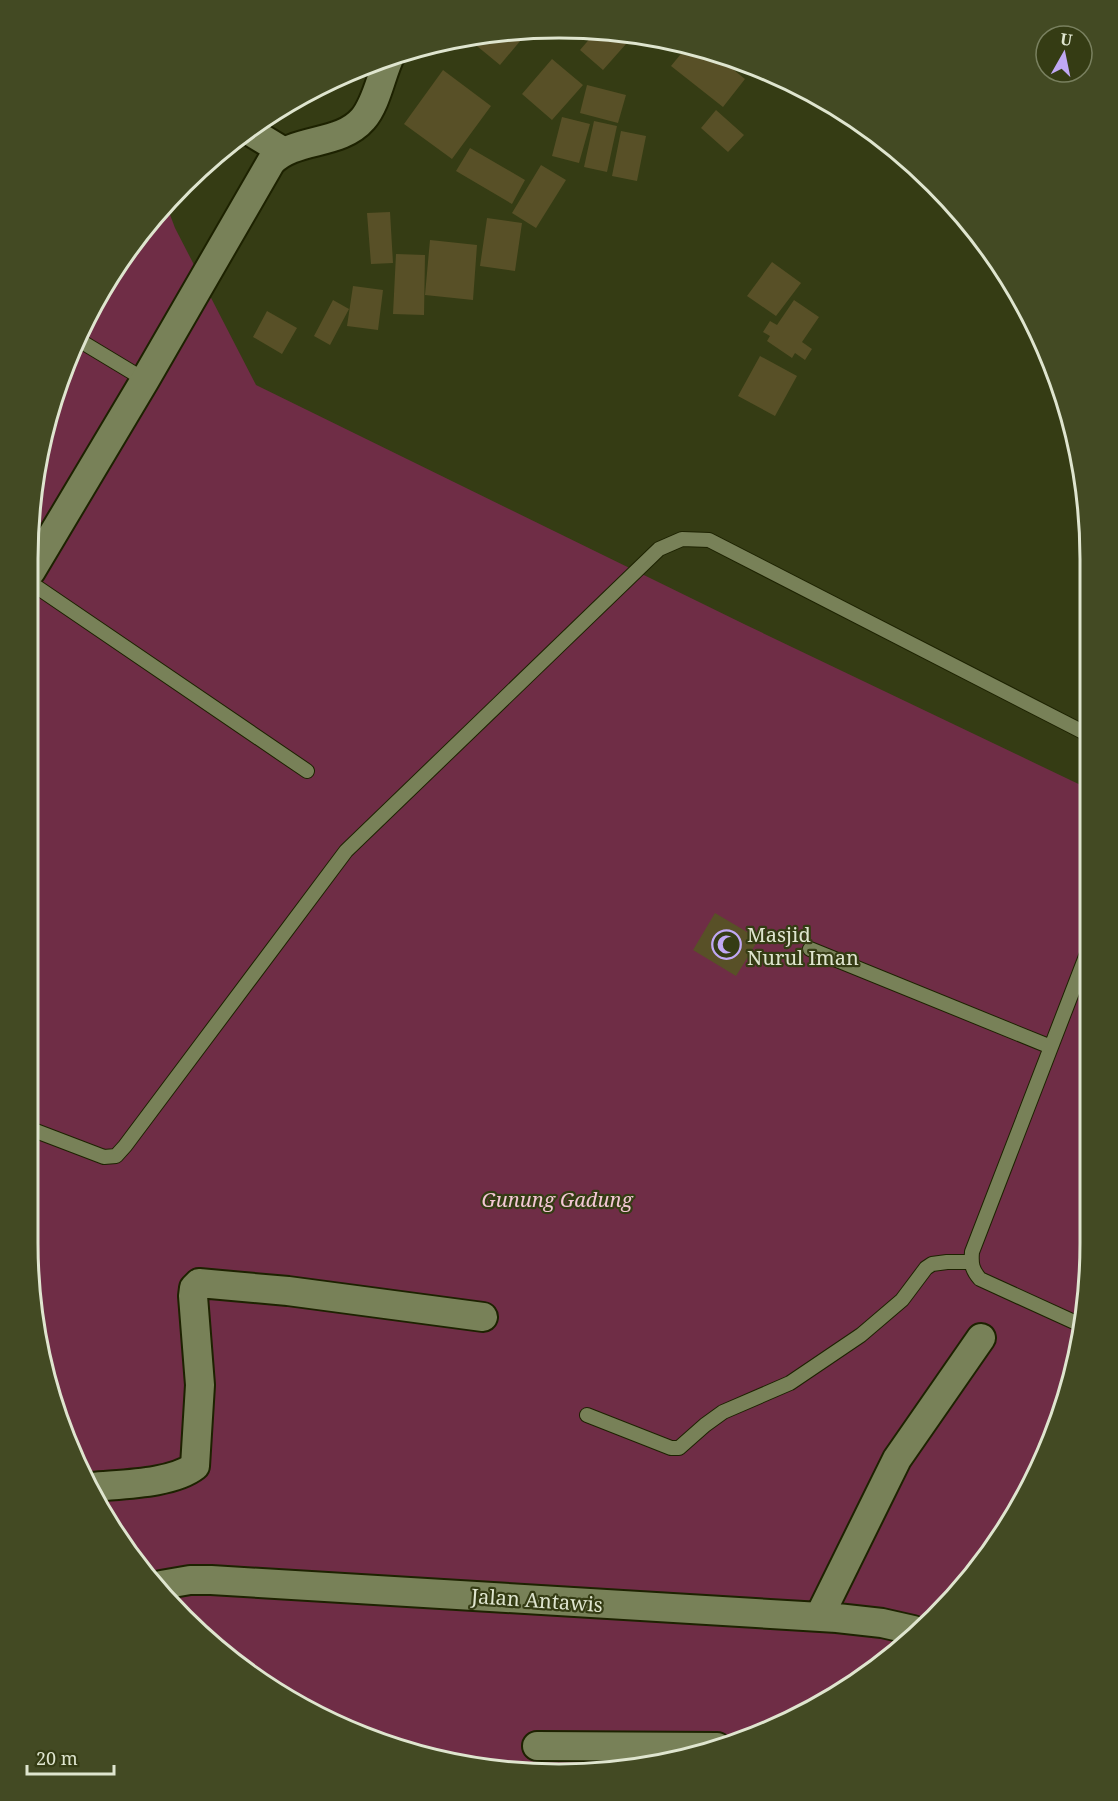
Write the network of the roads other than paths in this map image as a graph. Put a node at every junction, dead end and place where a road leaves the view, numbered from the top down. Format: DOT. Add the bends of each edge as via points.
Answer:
graph roads {
  1 [pos="384,68"];
  2 [pos="256,135"];
  3 [pos="284,152"];
  4 [pos="84,343"];
  5 [pos="146,380"];
  6 [pos="38,559"];
  7 [pos="38,588"];
  8 [pos="1080,730"];
  9 [pos="307,771"];
  10 [pos="810,949"];
  11 [pos="1080,972"];
  12 [pos="1051,1047"];
  13 [pos="38,1132"];
  14 [pos="971,1262"];
  15 [pos="483,1317"];
  16 [pos="1074,1322"];
  17 [pos="981,1338"];
  18 [pos="587,1415"];
  19 [pos="98,1486"];
  20 [pos="166,1584"];
  21 [pos="819,1617"];
  22 [pos="909,1628"];
  23 [pos="537,1746"];
  24 [pos="690,1747"];
  1 -- 3 [label="street" via="369,110 356,126 343,134"];
  2 -- 3 [label="street"];
  3 -- 5 [label="street" via="271,162"];
  4 -- 5 [label="lane"];
  5 -- 6 [label="street"];
  7 -- 9 [label="lane"];
  8 -- 13 [label="lane" via="709,540 682,539 659,549 345,851 116,1156 104,1157"];
  10 -- 12 [label="lane"];
  11 -- 12 [label="lane"];
  12 -- 14 [label="lane"];
  14 -- 16 [label="lane" via="980,1279"];
  14 -- 18 [label="lane" via="932,1264 902,1300 861,1335 790,1383 723,1413 679,1448"];
  15 -- 19 [label="street" via="199,1283 193,1296 200,1386 195,1466 172,1478"];
  17 -- 21 [label="street" via="897,1459"];
  20 -- 21 [label="street, Jalan Antawis" via="211,1580"];
  21 -- 22 [label="street, Jalan Antawis"];
  23 -- 24 [label="street"];
}
